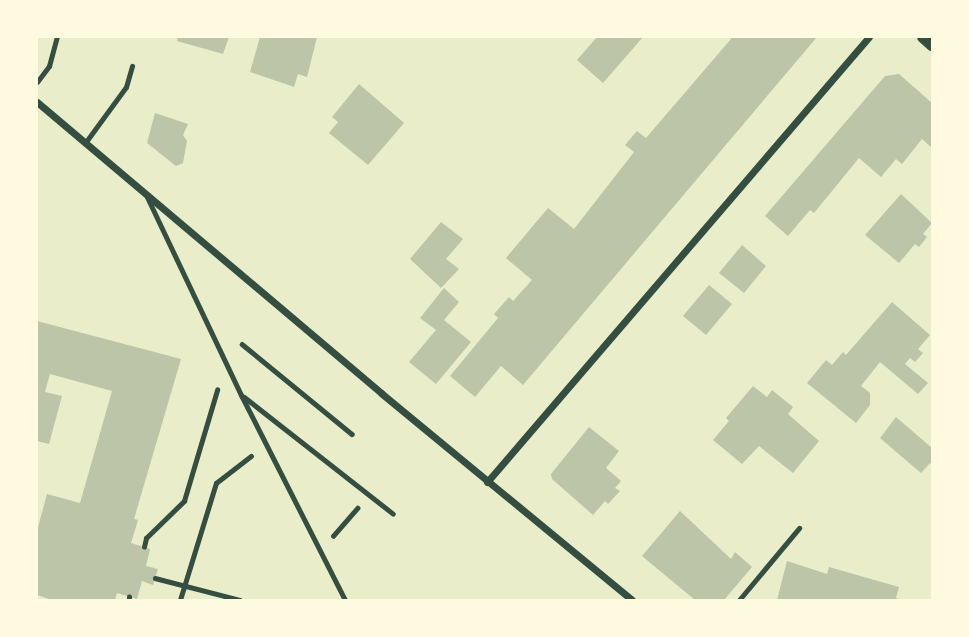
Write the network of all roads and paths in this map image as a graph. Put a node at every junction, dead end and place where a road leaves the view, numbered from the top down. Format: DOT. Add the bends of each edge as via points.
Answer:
graph roads {
  1 [pos="57,37"];
  2 [pos="869,37"];
  3 [pos="923,37"];
  4 [pos="932,45"];
  5 [pos="132,66"];
  6 [pos="37,82"];
  7 [pos="37,102"];
  8 [pos="85,144"];
  9 [pos="147,197"];
  10 [pos="242,344"];
  11 [pos="219,385"];
  12 [pos="242,395"];
  13 [pos="352,434"];
  14 [pos="252,455"];
  15 [pos="487,482"];
  16 [pos="363,501"];
  17 [pos="393,514"];
  18 [pos="799,528"];
  19 [pos="330,539"];
  20 [pos="144,547"];
  21 [pos="155,578"];
  22 [pos="185,586"];
  23 [pos="180,600"];
  24 [pos="240,600"];
  25 [pos="345,600"];
  26 [pos="632,600"];
  27 [pos="739,600"];
  1 -- 6 [label="lane" via="49,66"];
  2 -- 15 [label="street"];
  3 -- 4 [label="street"];
  5 -- 8 [label="lane" via="126,86"];
  7 -- 8 [label="street"];
  8 -- 9 [label="street"];
  9 -- 12 [label="lane"];
  9 -- 15 [label="street"];
  10 -- 13 [label="path"];
  11 -- 20 [label="path" via="184,501 146,538"];
  12 -- 17 [label="lane"];
  12 -- 25 [label="lane"];
  14 -- 22 [label="path" via="216,483"];
  15 -- 26 [label="street"];
  16 -- 19 [label="path"];
  18 -- 27 [label="lane"];
  21 -- 22 [label="path"];
  22 -- 23 [label="path"];
  22 -- 24 [label="path"];
}
